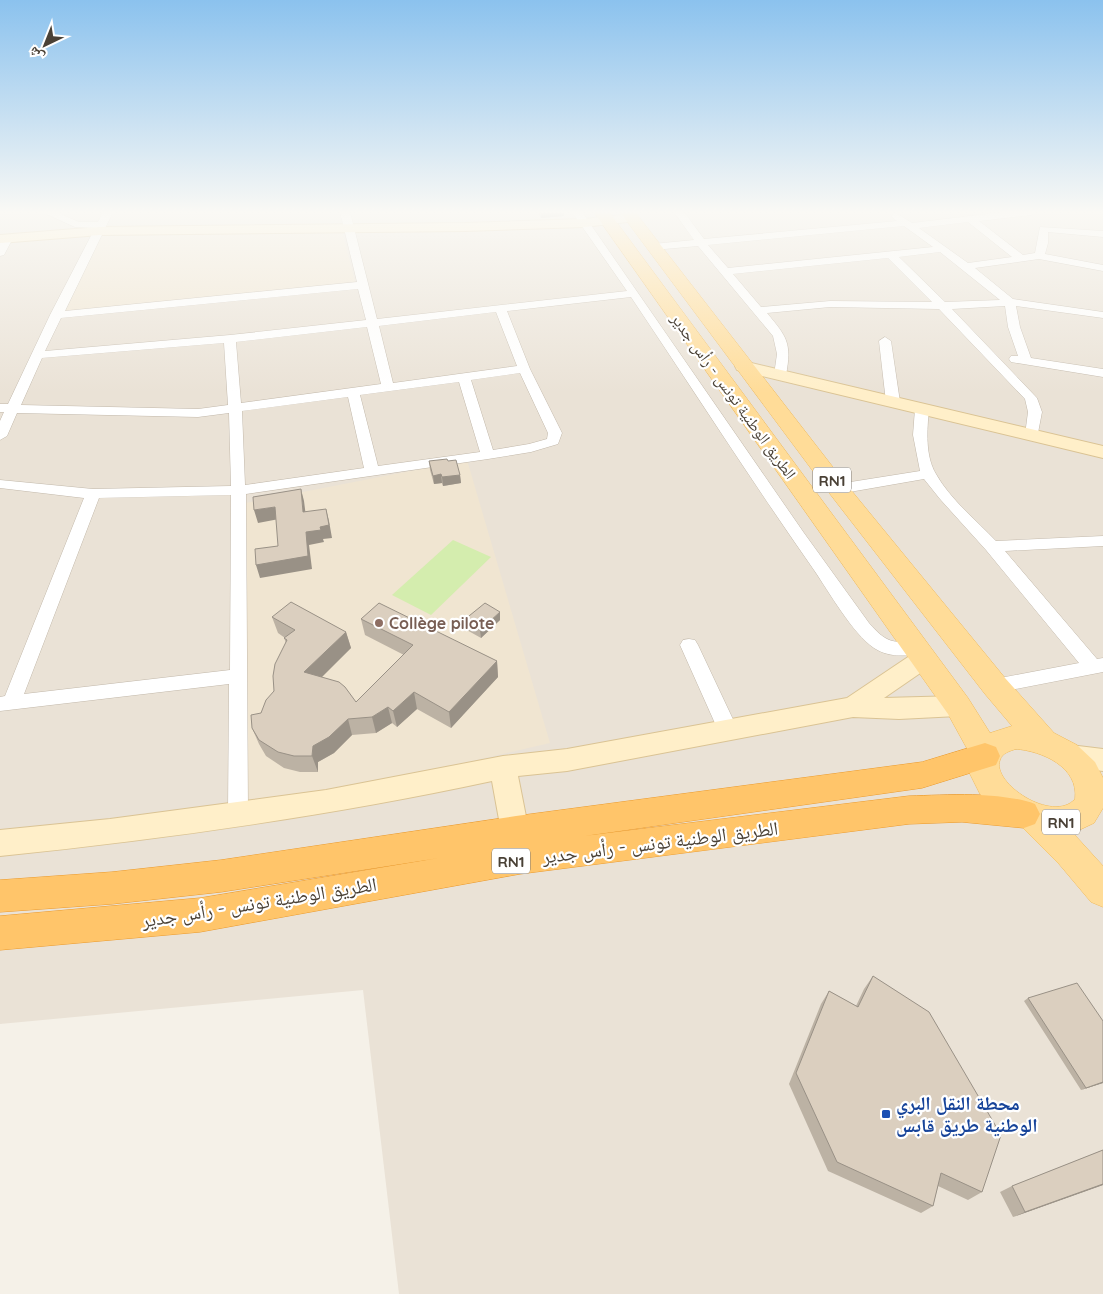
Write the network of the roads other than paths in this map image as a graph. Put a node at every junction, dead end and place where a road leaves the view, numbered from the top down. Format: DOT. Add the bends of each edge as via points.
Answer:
graph roads {
  1 [pos="78,272"];
  2 [pos="359,272"];
  3 [pos="626,272"];
  4 [pos="645,272"];
  5 [pos="672,272"];
  6 [pos="725,272"];
  7 [pos="908,272"];
  8 [pos="974,272"];
  9 [pos="362,285"];
  10 [pos="634,293"];
  11 [pos="1103,300"];
  12 [pos="1010,302"];
  13 [pos="940,304"];
  14 [pos="501,309"];
  15 [pos="757,311"];
  16 [pos="56,315"];
  17 [pos="1103,315"];
  18 [pos="372,325"];
  19 [pos="230,339"];
  20 [pos="884,341"];
  21 [pos="990,354"];
  22 [pos="37,355"];
  23 [pos="1026,361"];
  24 [pos="743,366"];
  25 [pos="524,369"];
  26 [pos="1103,373"];
  27 [pos="780,374"];
  28 [pos="464,377"];
  29 [pos="388,388"];
  30 [pos="353,392"];
  31 [pos="893,402"];
  32 [pos="236,408"];
  33 [pos="6,409"];
  34 [pos="922,409"];
  35 [pos="1032,435"];
  36 [pos="0,436"];
  37 [pos="1103,452"];
  38 [pos="488,455"];
  39 [pos="372,471"];
  40 [pos="928,474"];
  41 [pos="0,484"];
  42 [pos="838,489"];
  43 [pos="239,490"];
  44 [pos="93,494"];
  45 [pos="1103,541"];
  46 [pos="992,546"];
  47 [pos="689,645"];
  48 [pos="919,654"];
  49 [pos="1098,666"];
  50 [pos="237,676"];
  51 [pos="995,686"];
  52 [pos="6,703"];
  53 [pos="958,706"];
  54 [pos="853,707"];
  55 [pos="728,730"];
  56 [pos="1057,749"];
  57 [pos="986,754"];
  58 [pos="1103,760"];
  59 [pos="503,768"];
  60 [pos="1097,799"];
  61 [pos="238,815"];
  62 [pos="1028,816"];
  63 [pos="0,843"];
  64 [pos="518,845"];
  65 [pos="1103,891"];
  66 [pos="0,896"];
  67 [pos="0,933"];
  1 -- 16 [label="street"];
  2 -- 9 [label="street"];
  3 -- 10 [label="street"];
  4 -- 48 [label="main road, الطريق الوطنية تونس - رأس جدير / RN1"];
  5 -- 24 [label="main road, الطريق الوطنية تونس - رأس جدير / RN1"];
  6 -- 15 [label="street"];
  7 -- 13 [label="street"];
  8 -- 12 [label="street"];
  9 -- 16 [label="street"];
  9 -- 18 [label="street"];
  10 -- 14 [label="street"];
  10 -- 48 [label="street" via="798,537 863,627 872,638 891,649"];
  11 -- 17 [label="street"];
  12 -- 13 [label="street"];
  12 -- 17 [label="street"];
  12 -- 23 [label="street" via="1014,327"];
  13 -- 15 [label="street" via="830,304"];
  13 -- 21 [label="street"];
  14 -- 18 [label="street"];
  14 -- 25 [label="street"];
  15 -- 27 [label="street" via="779,335 783,345"];
  16 -- 22 [label="street"];
  18 -- 19 [label="street"];
  18 -- 29 [label="street"];
  19 -- 22 [label="street"];
  19 -- 32 [label="street"];
  20 -- 31 [label="street"];
  21 -- 23 [label="street"];
  21 -- 35 [label="street" via="1031,398 1035,412"];
  22 -- 33 [label="street"];
  23 -- 26 [label="street"];
  24 -- 27 [label="street"];
  24 -- 42 [label="main road, الطريق الوطنية تونس - رأس جدير / RN1"];
  25 -- 28 [label="street"];
  25 -- 38 [label="street" via="555,433 553,441"];
  27 -- 31 [label="street"];
  28 -- 29 [label="street"];
  28 -- 38 [label="street"];
  29 -- 30 [label="street"];
  30 -- 32 [label="street"];
  30 -- 39 [label="street"];
  31 -- 34 [label="street"];
  32 -- 33 [label="street" via="198,412"];
  32 -- 43 [label="street"];
  33 -- 36 [label="street"];
  34 -- 35 [label="street"];
  34 -- 40 [label="street" via="920,435"];
  35 -- 37 [label="street"];
  38 -- 39 [label="street"];
  39 -- 43 [label="street"];
  40 -- 42 [label="street"];
  40 -- 46 [label="street"];
  41 -- 44 [label="street"];
  42 -- 51 [label="main road, الطريق الوطنية تونس - رأس جدير / RN1"];
  43 -- 44 [label="street"];
  43 -- 50 [label="street"];
  44 -- 52 [label="street"];
  45 -- 46 [label="street"];
  46 -- 49 [label="street"];
  47 -- 55 [label="street"];
  48 -- 53 [label="main road, الطريق الوطنية تونس - رأس جدير / RN1"];
  48 -- 54 [label="street"];
  49 -- 51 [label="street"];
  50 -- 52 [label="street"];
  50 -- 61 [label="street"];
  51 -- 56 [label="main road, الطريق الوطنية تونس - رأس جدير / RN1"];
  53 -- 54 [label="street"];
  53 -- 57 [label="main road, الطريق الوطنية تونس - رأس جدير / RN1"];
  54 -- 55 [label="street"];
  55 -- 59 [label="street" via="567,760"];
  56 -- 57 [label="main road, RN1" via="1030,738 1015,737 1003,739"];
  56 -- 58 [label="street"];
  56 -- 60 [label="main road, RN1" via="1086,774"];
  57 -- 62 [label="main road, RN1" via="984,768 996,793 1008,805"];
  57 -- 64 [label="highway, الطريق الوطنية تونس - رأس جدير / RN1" via="922,775"];
  59 -- 61 [label="street" via="394,790"];
  59 -- 64 [label="street"];
  60 -- 62 [label="main road, RN1" via="1079,817 1066,821"];
  61 -- 63 [label="street"];
  62 -- 64 [label="highway, الطريق الوطنية تونس - رأس جدير / RN1" via="962,808 909,810"];
  62 -- 65 [label="main road, RN1" via="1070,852"];
  64 -- 66 [label="highway, الطريق الوطنية تونس - رأس جدير / RN1" via="112,888"];
  64 -- 67 [label="highway, الطريق الوطنية تونس - رأس جدير / RN1" via="200,914"];
}
